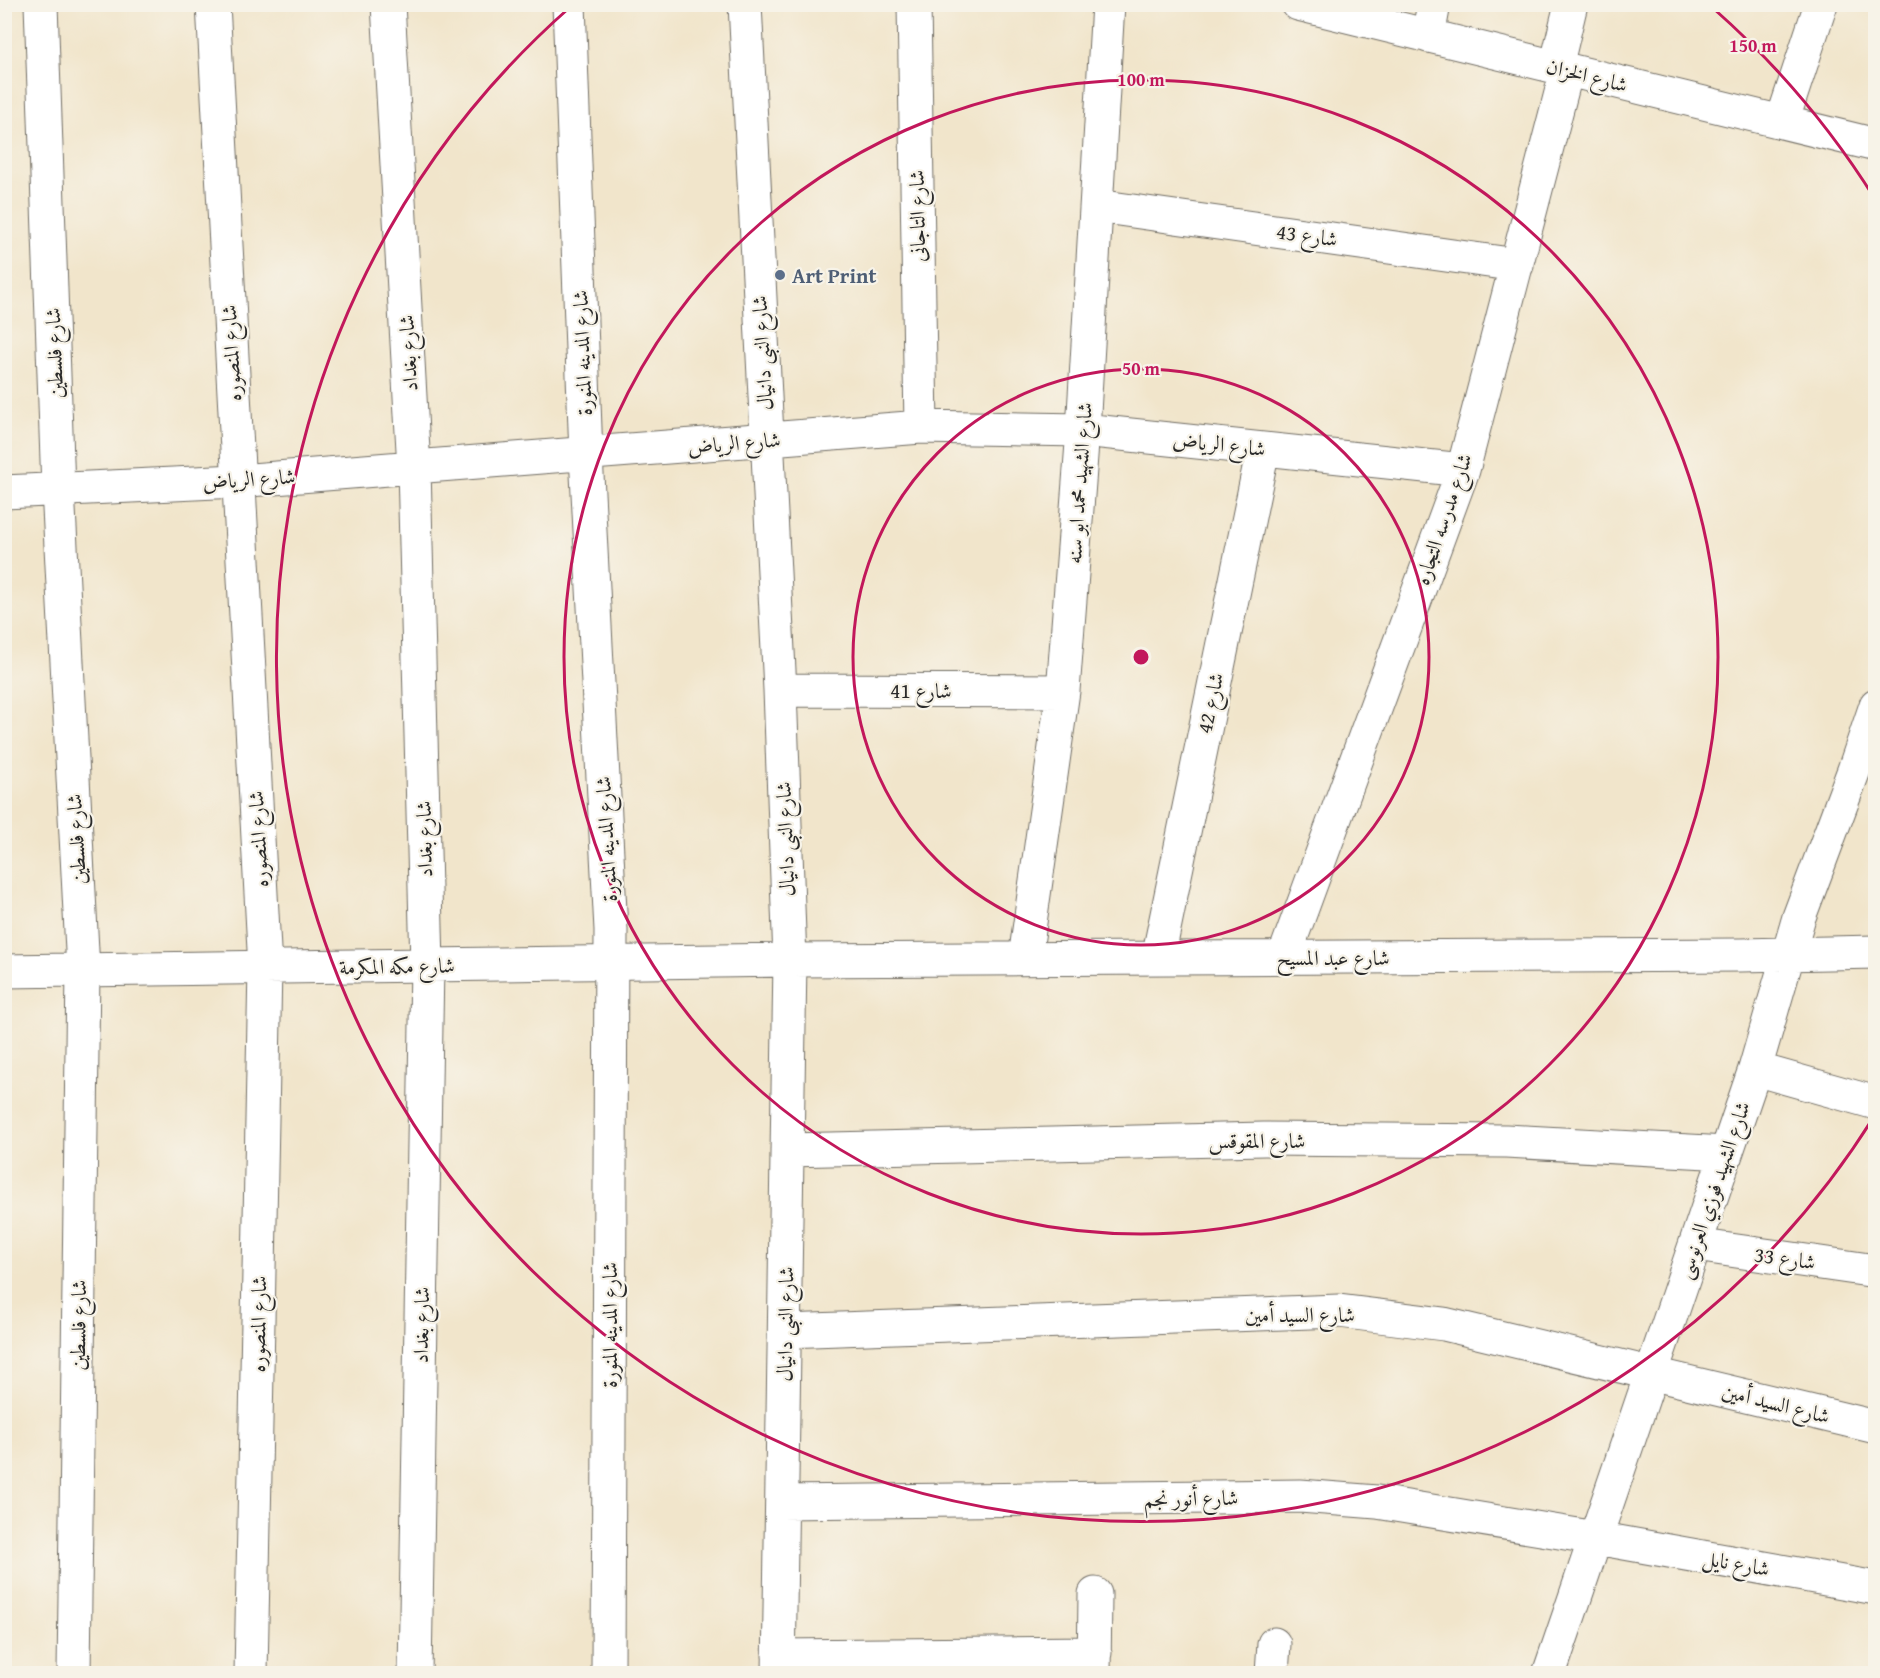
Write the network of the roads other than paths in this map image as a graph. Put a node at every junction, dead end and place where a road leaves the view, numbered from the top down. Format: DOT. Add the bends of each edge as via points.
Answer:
graph roads {
  1 [pos="41,4"];
  2 [pos="213,4"];
  3 [pos="388,4"];
  4 [pos="568,4"];
  5 [pos="745,4"];
  6 [pos="914,4"];
  7 [pos="1108,4"];
  8 [pos="1298,4"];
  9 [pos="1571,4"];
  10 [pos="1821,4"];
  11 [pos="1431,20"];
  12 [pos="1561,68"];
  13 [pos="1782,122"];
  14 [pos="1875,145"];
  15 [pos="1097,206"];
  16 [pos="1517,265"];
  17 [pos="921,428"];
  18 [pos="1083,430"];
  19 [pos="766,441"];
  20 [pos="1263,449"];
  21 [pos="586,455"];
  22 [pos="414,468"];
  23 [pos="1463,470"];
  24 [pos="237,481"];
  25 [pos="58,489"];
  26 [pos="4,492"];
  27 [pos="780,690"];
  28 [pos="1063,691"];
  29 [pos="1875,705"];
  30 [pos="1865,771"];
  31 [pos="1875,952"];
  32 [pos="1788,954"];
  33 [pos="1284,957"];
  34 [pos="1025,958"];
  35 [pos="1158,958"];
  36 [pos="790,960"];
  37 [pos="610,963"];
  38 [pos="427,965"];
  39 [pos="265,968"];
  40 [pos="82,970"];
  41 [pos="4,971"];
  42 [pos="1755,1069"];
  43 [pos="1875,1103"];
  44 [pos="787,1149"];
  45 [pos="1726,1153"];
  46 [pos="1695,1245"];
  47 [pos="1875,1271"];
  48 [pos="785,1331"];
  49 [pos="1650,1373"];
  50 [pos="1875,1427"];
  51 [pos="782,1502"];
  52 [pos="1596,1538"];
  53 [pos="1875,1588"];
  54 [pos="1095,1594"];
  55 [pos="1094,1663"];
  56 [pos="779,1665"];
  57 [pos="74,1674"];
  58 [pos="251,1674"];
  59 [pos="415,1674"];
  60 [pos="608,1674"];
  61 [pos="1549,1674"];
  1 -- 25 [label="street, شارع فلسطين"];
  2 -- 24 [label="street, شارع المنصوره"];
  3 -- 22 [label="street, شارع بغداد"];
  4 -- 21 [label="street, شارع المدينه المنورة"];
  5 -- 19 [label="street, شارع النبى دانيال"];
  6 -- 17 [label="street, شارع التاجانى"];
  7 -- 15 [label="street, شارع الشهيد محمد ابو سنه"];
  8 -- 11 [label="street, شارع الخزان"];
  9 -- 12 [label="street, شارع مدرسه التجاره"];
  10 -- 13 [label="street"];
  11 -- 12 [label="street, شارع الخزان"];
  12 -- 13 [label="street, شارع الخزان"];
  12 -- 16 [label="street, شارع مدرسه التجاره"];
  13 -- 14 [label="street, شارع الخزان"];
  15 -- 16 [label="street, شارع 43"];
  15 -- 18 [label="street, شارع الشهيد محمد ابو سنه"];
  16 -- 23 [label="street, شارع مدرسه التجاره"];
  17 -- 18 [label="street, شارع الرياض"];
  17 -- 19 [label="street, شارع الرياض"];
  18 -- 20 [label="street, شارع الرياض"];
  18 -- 28 [label="street, شارع الشهيد محمد ابو سنه"];
  19 -- 21 [label="street, شارع الرياض"];
  19 -- 27 [label="street, شارع النبى دانيال"];
  20 -- 23 [label="street, شارع الرياض"];
  20 -- 35 [label="street, شارع 42"];
  21 -- 22 [label="street, شارع الرياض"];
  21 -- 37 [label="street, شارع المدينه المنورة"];
  22 -- 24 [label="street, شارع الرياض"];
  22 -- 38 [label="street, شارع بغداد"];
  23 -- 33 [label="street, شارع مدرسه التجاره"];
  24 -- 25 [label="street, شارع الرياض"];
  24 -- 39 [label="street, شارع المنصوره"];
  25 -- 26 [label="street, شارع الرياض"];
  25 -- 40 [label="street, شارع فلسطين"];
  27 -- 28 [label="street, شارع 41"];
  27 -- 36 [label="street, شارع النبى دانيال"];
  28 -- 34 [label="street, شارع الشهيد محمد ابو سنه"];
  29 -- 30 [label="street, شارع الشهيد فوزي العرنوسى"];
  30 -- 32 [label="street, شارع الشهيد فوزي العرنوسى" via="1799,917"];
  31 -- 32 [label="street, شارع عبد المسيح"];
  32 -- 33 [label="street, شارع عبد المسيح"];
  32 -- 42 [label="street, شارع الشهيد فوزي العرنوسى"];
  33 -- 35 [label="street, شارع عبد المسيح"];
  34 -- 35 [label="street, شارع عبد المسيح"];
  34 -- 36 [label="street, شارع عبد المسيح"];
  36 -- 37 [label="street, شارع مكه المكرمة"];
  36 -- 44 [label="street, شارع النبى دانيال"];
  37 -- 38 [label="street, شارع مكه المكرمة"];
  37 -- 60 [label="street, شارع المدينه المنورة"];
  38 -- 39 [label="street, شارع مكه المكرمة"];
  38 -- 59 [label="street, شارع بغداد"];
  39 -- 40 [label="street, شارع مكه المكرمة"];
  39 -- 58 [label="street, شارع المنصوره"];
  40 -- 41 [label="street, شارع مكه المكرمة"];
  40 -- 57 [label="street, شارع فلسطين"];
  42 -- 43 [label="street"];
  42 -- 45 [label="street, شارع الشهيد فوزي العرنوسى"];
  44 -- 45 [label="street, شارع المقوقس" via="1276,1139 1506,1141"];
  44 -- 48 [label="street, شارع النبى دانيال"];
  45 -- 46 [label="street, شارع الشهيد فوزي العرنوسى"];
  46 -- 47 [label="street, شارع 33"];
  46 -- 49 [label="street, شارع الشهيد فوزي العرنوسى"];
  48 -- 49 [label="street, شارع السيد أمين" via="1339,1311 1444,1324"];
  48 -- 51 [label="street, شارع النبى دانيال"];
  49 -- 50 [label="street, شارع السيد أمين"];
  49 -- 52 [label="street, شارع الشهيد فوزي العرنوسى"];
  51 -- 52 [label="street, شارع أنور نجم" via="1300,1496 1377,1502"];
  51 -- 56 [label="street, شارع النبى دانيال"];
  52 -- 53 [label="street, شارع نايل"];
  52 -- 61 [label="street, شارع الشهيد فوزي العرنوسى"];
  54 -- 55 [label="street"];
  55 -- 56 [label="street"];
}
